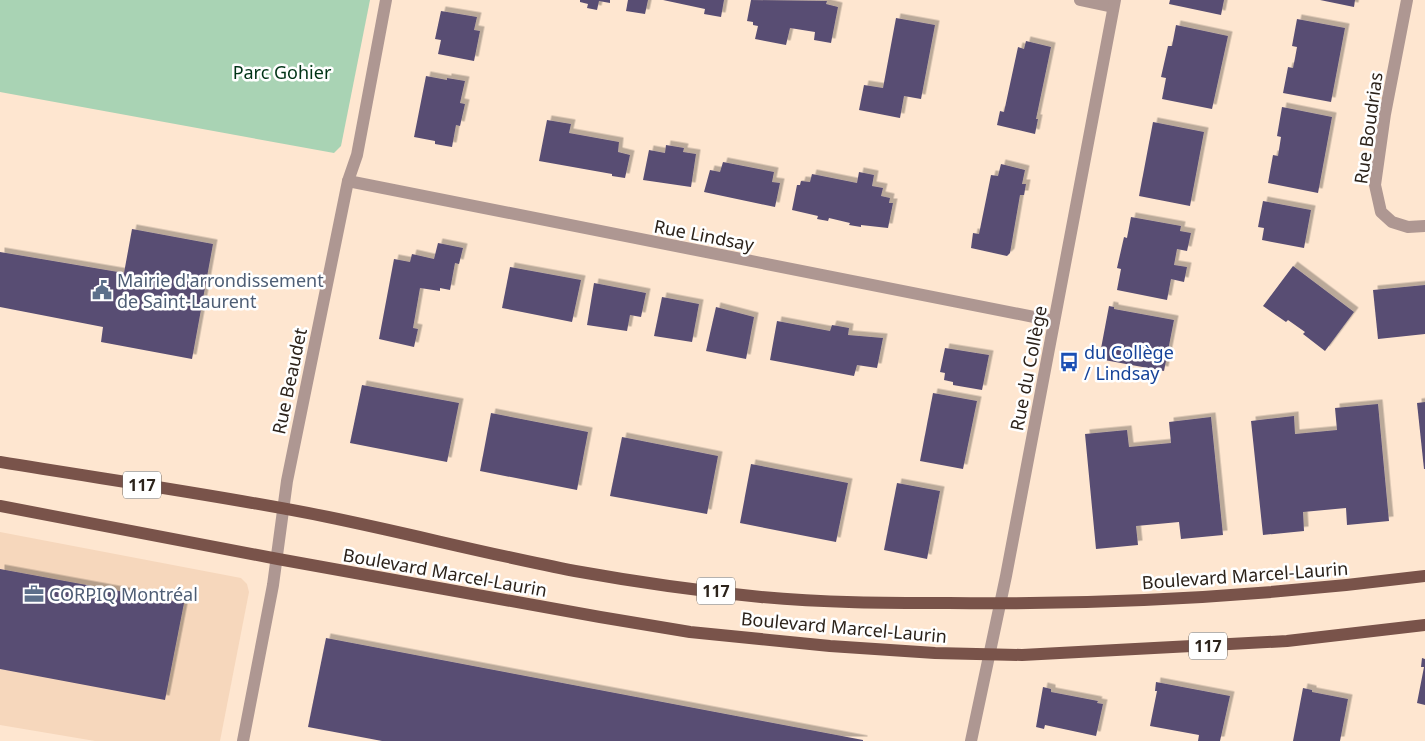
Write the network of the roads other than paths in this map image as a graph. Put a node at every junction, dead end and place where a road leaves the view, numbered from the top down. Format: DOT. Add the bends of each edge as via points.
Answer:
graph roads {
  1 [pos="386,0"];
  2 [pos="1080,0"];
  3 [pos="1406,0"];
  4 [pos="1114,3"];
  5 [pos="348,181"];
  6 [pos="1425,226"];
  7 [pos="1054,321"];
  8 [pos="0,462"];
  9 [pos="0,506"];
  10 [pos="283,508"];
  11 [pos="278,559"];
  12 [pos="1425,576"];
  13 [pos="1001,604"];
  14 [pos="1425,625"];
  15 [pos="989,654"];
  16 [pos="243,741"];
  17 [pos="971,741"];
  1 -- 5 [label="street, Rue Beaudet" via="357,155"];
  2 -- 4 [label="street"];
  3 -- 6 [label="street, Rue Boudrias" via="1375,185 1382,212 1392,222 1408,227"];
  4 -- 7 [label="street, Rue du Collège"];
  5 -- 7 [label="street, Rue Lindsay"];
  5 -- 10 [label="street, Rue Beaudet"];
  7 -- 13 [label="street, Rue du Collège"];
  8 -- 10 [label="main road, Boulevard Marcel-Laurin / 117"];
  9 -- 11 [label="main road, Boulevard Marcel-Laurin / 117"];
  10 -- 11 [label="street, Rue Beaudet"];
  10 -- 13 [label="main road, Boulevard Marcel-Laurin / 117" via="576,571 720,592 810,600"];
  11 -- 15 [label="main road, Boulevard Marcel-Laurin / 117" via="690,632 830,646"];
  11 -- 16 [label="street, Rue Beaudet"];
  12 -- 13 [label="main road, Boulevard Marcel-Laurin / 117" via="1213,597"];
  13 -- 15 [label="street, Rue du Collège"];
  14 -- 15 [label="main road, Boulevard Marcel-Laurin / 117" via="1242,644"];
  15 -- 17 [label="street, Rue du Collège"];
}
